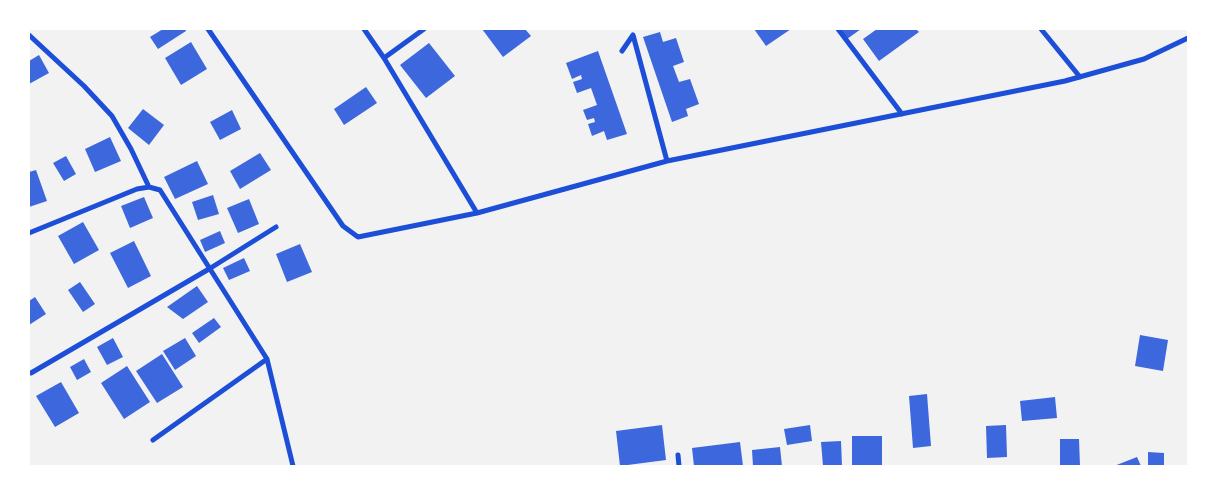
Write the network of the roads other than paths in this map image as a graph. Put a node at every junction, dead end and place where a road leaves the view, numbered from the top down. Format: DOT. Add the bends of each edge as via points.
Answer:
graph roads {
  1 [pos="208,29"];
  2 [pos="364,29"];
  3 [pos="424,29"];
  4 [pos="838,29"];
  5 [pos="1041,29"];
  6 [pos="29,35"];
  7 [pos="1188,38"];
  8 [pos="622,51"];
  9 [pos="384,58"];
  10 [pos="1080,77"];
  11 [pos="902,114"];
  12 [pos="667,161"];
  13 [pos="149,187"];
  14 [pos="477,213"];
  15 [pos="276,227"];
  16 [pos="29,233"];
  17 [pos="209,269"];
  18 [pos="267,360"];
  19 [pos="31,372"];
  20 [pos="152,440"];
  21 [pos="678,455"];
  22 [pos="293,466"];
  23 [pos="679,466"];
  1 -- 14 [label="street" via="344,226 358,237"];
  2 -- 9 [label="street"];
  3 -- 9 [label="street"];
  4 -- 11 [label="street"];
  5 -- 10 [label="street"];
  6 -- 13 [label="street" via="112,116"];
  7 -- 10 [label="street" via="1144,59"];
  8 -- 12 [label="street" via="633,35"];
  9 -- 14 [label="street"];
  10 -- 11 [label="street"];
  11 -- 12 [label="street"];
  12 -- 14 [label="street"];
  13 -- 16 [label="street"];
  13 -- 17 [label="street" via="160,190"];
  15 -- 17 [label="street"];
  17 -- 18 [label="street"];
  17 -- 19 [label="street"];
  18 -- 20 [label="street"];
  18 -- 22 [label="street"];
  21 -- 23 [label="street"];
}
